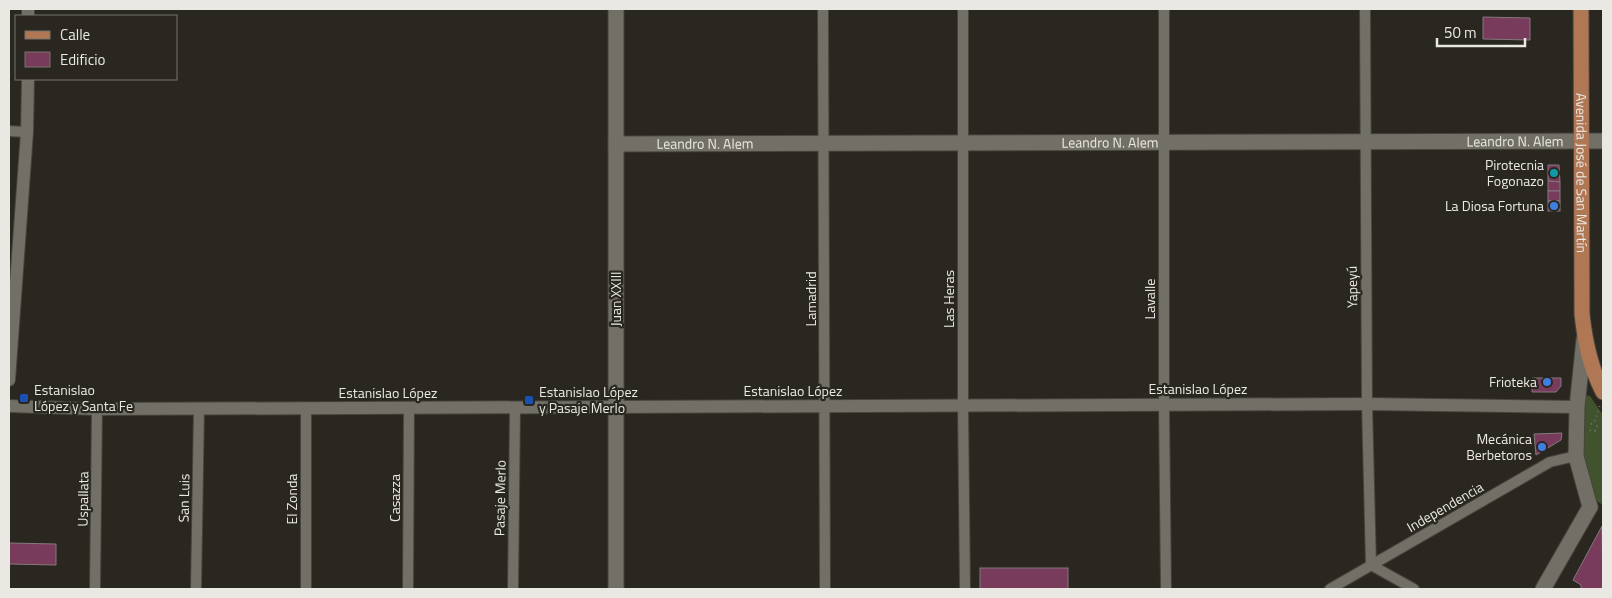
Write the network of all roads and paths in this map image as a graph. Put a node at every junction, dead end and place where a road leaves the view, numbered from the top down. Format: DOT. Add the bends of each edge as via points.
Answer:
graph roads {
  1 [pos="616,9"];
  2 [pos="824,9"];
  3 [pos="963,9"];
  4 [pos="1164,9"];
  5 [pos="1365,9"];
  6 [pos="1581,9"];
  7 [pos="28,80"];
  8 [pos="9,131"];
  9 [pos="27,132"];
  10 [pos="1582,141"];
  11 [pos="1603,141"];
  12 [pos="1164,142"];
  13 [pos="1364,142"];
  14 [pos="963,143"];
  15 [pos="616,144"];
  16 [pos="824,144"];
  17 [pos="1584,336"];
  18 [pos="9,380"];
  19 [pos="1602,399"];
  20 [pos="1164,404"];
  21 [pos="1368,404"];
  22 [pos="962,405"];
  23 [pos="9,406"];
  24 [pos="825,406"];
  25 [pos="409,407"];
  26 [pos="515,407"];
  27 [pos="1577,407"];
  28 [pos="199,408"];
  29 [pos="306,408"];
  30 [pos="616,408"];
  31 [pos="97,409"];
  32 [pos="1594,423"];
  33 [pos="1576,456"];
  34 [pos="1597,508"];
  35 [pos="1372,565"];
  36 [pos="96,589"];
  37 [pos="196,589"];
  38 [pos="306,589"];
  39 [pos="408,589"];
  40 [pos="513,589"];
  41 [pos="616,589"];
  42 [pos="825,589"];
  43 [pos="965,589"];
  44 [pos="1166,589"];
  45 [pos="1330,589"];
  46 [pos="1414,589"];
  47 [pos="1543,589"];
  1 -- 15 [label="main road, Juan XXIII"];
  2 -- 16 [label="street, Lamadrid"];
  3 -- 14 [label="street, Las Heras"];
  4 -- 12 [label="street, Lavalle"];
  5 -- 13 [label="street, Yapeyú"];
  6 -- 10 [label="main road, Avenida José de San Martín"];
  7 -- 9 [label="street"];
  8 -- 9 [label="street"];
  9 -- 18 [label="street"];
  10 -- 11 [label="main road, Leandro N. Alem"];
  10 -- 13 [label="main road, Leandro N. Alem"];
  10 -- 17 [label="main road, Avenida José de San Martín"];
  12 -- 13 [label="main road, Leandro N. Alem"];
  12 -- 14 [label="main road, Leandro N. Alem"];
  12 -- 20 [label="street, Lavalle"];
  13 -- 21 [label="street, Yapeyú"];
  14 -- 16 [label="main road, Leandro N. Alem"];
  14 -- 22 [label="street, Las Heras"];
  15 -- 16 [label="main road, Leandro N. Alem"];
  15 -- 30 [label="main road, Juan XXIII"];
  16 -- 24 [label="street, Lamadrid"];
  17 -- 19 [label="main road, Avenida José de San Martín"];
  17 -- 27 [label="main road, Avenida José de San Martín"];
  19 -- 32 [label="path"];
  20 -- 21 [label="street, Estanislao López"];
  20 -- 22 [label="street, Estanislao López"];
  20 -- 44 [label="street, Lavalle"];
  21 -- 27 [label="street, Estanislao López"];
  21 -- 35 [label="street, Yapeyú"];
  22 -- 24 [label="street, Estanislao López"];
  22 -- 43 [label="street, Las Heras"];
  23 -- 31 [label="street, Estanislao López"];
  24 -- 30 [label="street, Estanislao López"];
  24 -- 42 [label="street, Lamadrid"];
  25 -- 26 [label="street, Estanislao López"];
  25 -- 29 [label="street, Estanislao López"];
  25 -- 39 [label="street, Casazza"];
  26 -- 30 [label="street, Estanislao López"];
  26 -- 40 [label="street, Pasaje Merlo"];
  27 -- 33 [label="main road, Avenida José de San Martín"];
  28 -- 29 [label="street, Estanislao López"];
  28 -- 31 [label="street, Estanislao López"];
  28 -- 37 [label="street, San Luis"];
  29 -- 38 [label="street, El Zonda"];
  30 -- 41 [label="main road, Juan XXIII"];
  31 -- 36 [label="street, Uspallata"];
  33 -- 34 [label="main road, Avenida José de San Martín"];
  33 -- 35 [label="street, Independencia" via="1550,462"];
  34 -- 47 [label="main road"];
  35 -- 45 [label="street, Independencia"];
  35 -- 46 [label="street"];
}
